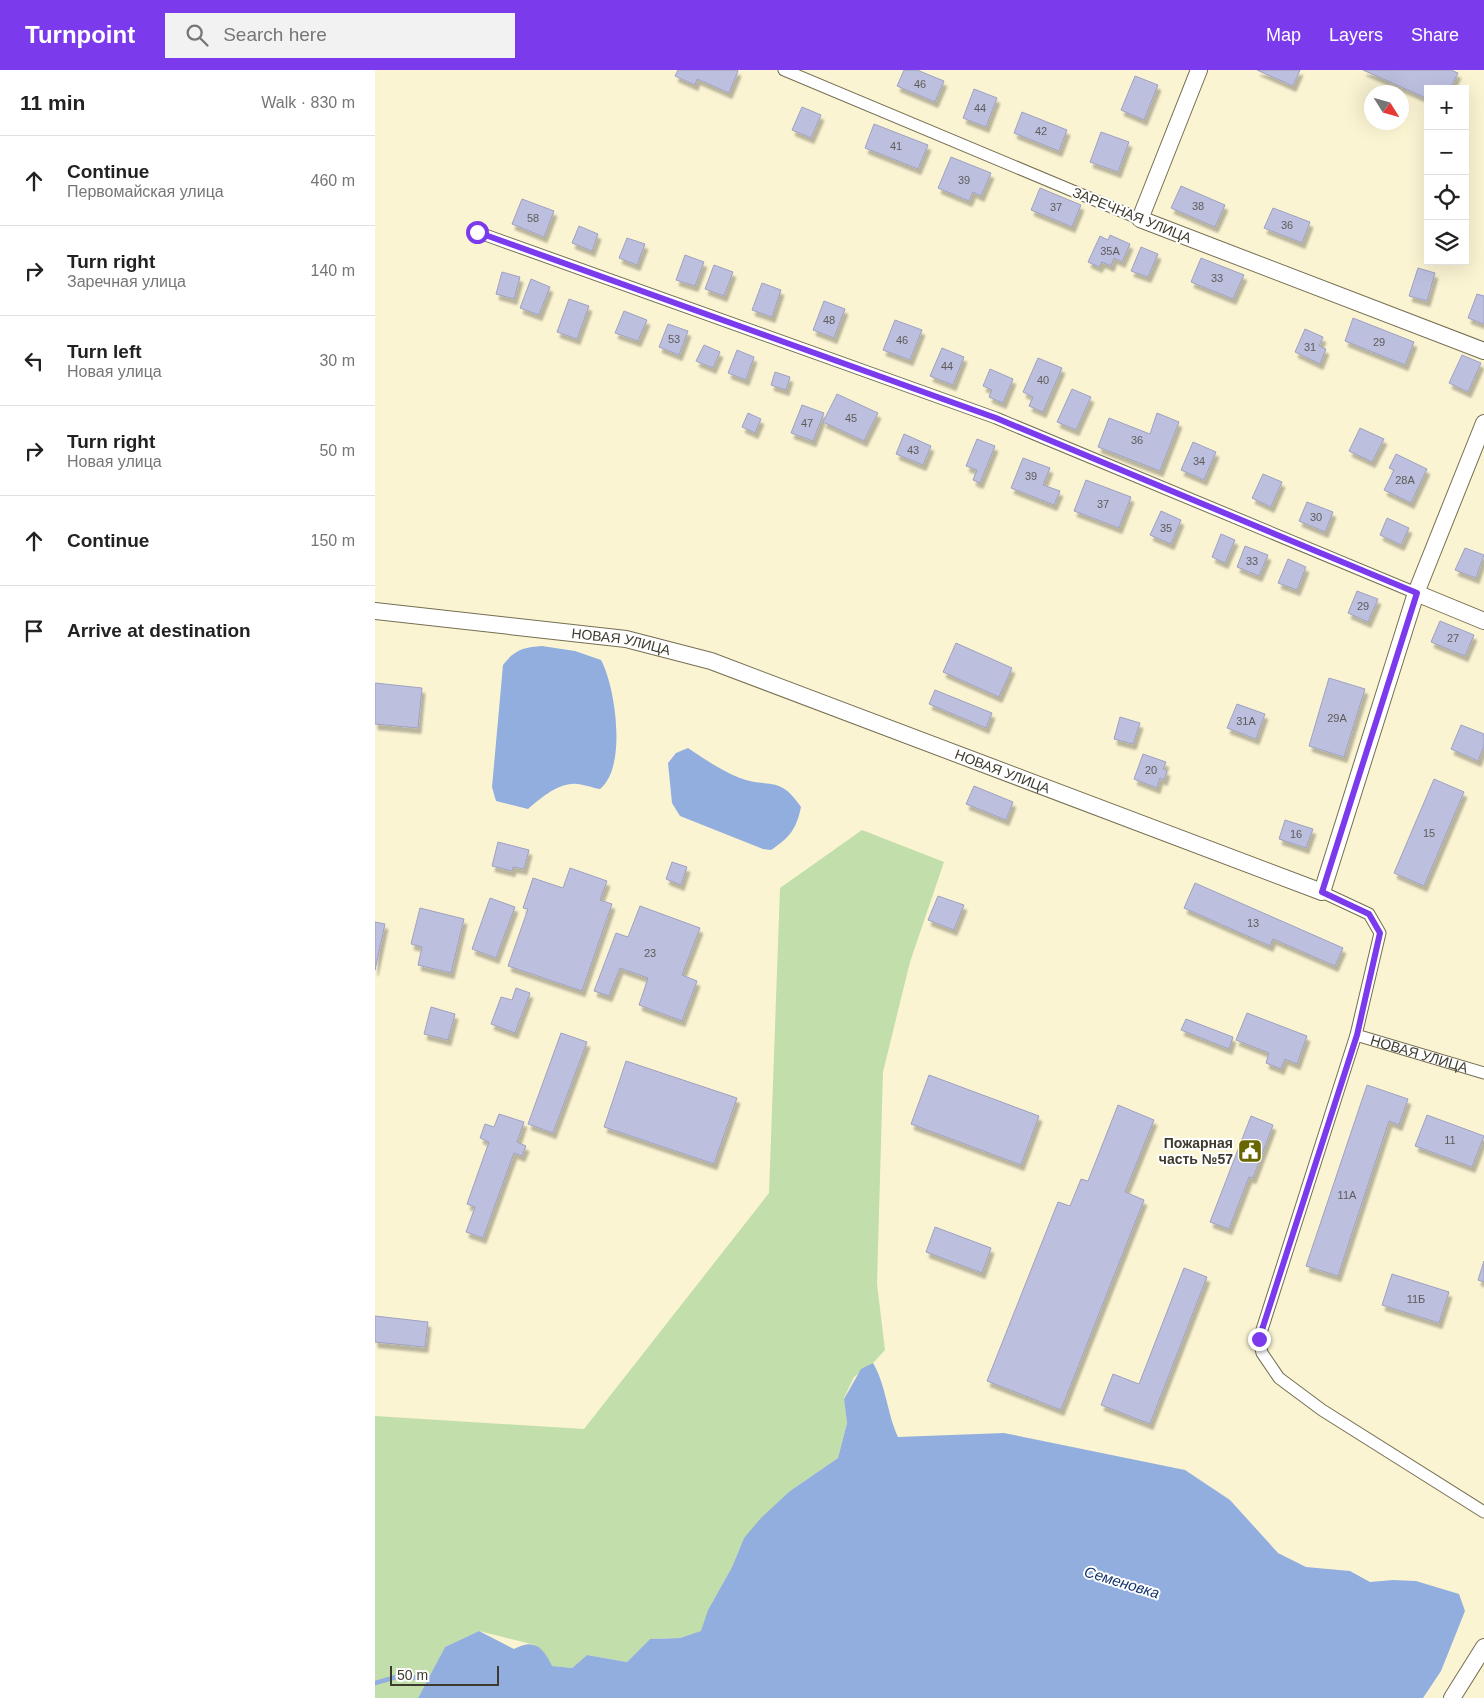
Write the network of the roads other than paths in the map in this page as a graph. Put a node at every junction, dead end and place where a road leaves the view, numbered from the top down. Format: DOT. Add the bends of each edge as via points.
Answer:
graph roads {
  1 [pos="784,70"];
  2 [pos="1199,70"];
  3 [pos="1140,219"];
  4 [pos="477,232"];
  5 [pos="1484,351"];
  6 [pos="1484,424"];
  7 [pos="1417,593"];
  8 [pos="375,612"];
  9 [pos="1484,620"];
  10 [pos="1322,892"];
  11 [pos="1357,1035"];
  12 [pos="1484,1073"];
  13 [pos="1484,1512"];
  14 [pos="1484,1647"];
  15 [pos="1452,1698"];
  1 -- 3 [label="street, ЗАРЕЧНАЯ УЛИЦА"];
  2 -- 3 [label="street"];
  3 -- 5 [label="street, ЗАРЕЧНАЯ УЛИЦА"];
  4 -- 7 [label="street" via="996,418"];
  6 -- 7 [label="street"];
  7 -- 9 [label="street"];
  7 -- 10 [label="street"];
  8 -- 10 [label="street, НОВАЯ УЛИЦА" via="626,639 711,661"];
  10 -- 11 [label="street, НОВАЯ УЛИЦА" via="1369,914 1380,933"];
  11 -- 12 [label="street, НОВАЯ УЛИЦА"];
  11 -- 13 [label="street" via="1259,1339 1262,1353 1279,1378 1322,1410"];
  14 -- 15 [label="street"];
}
